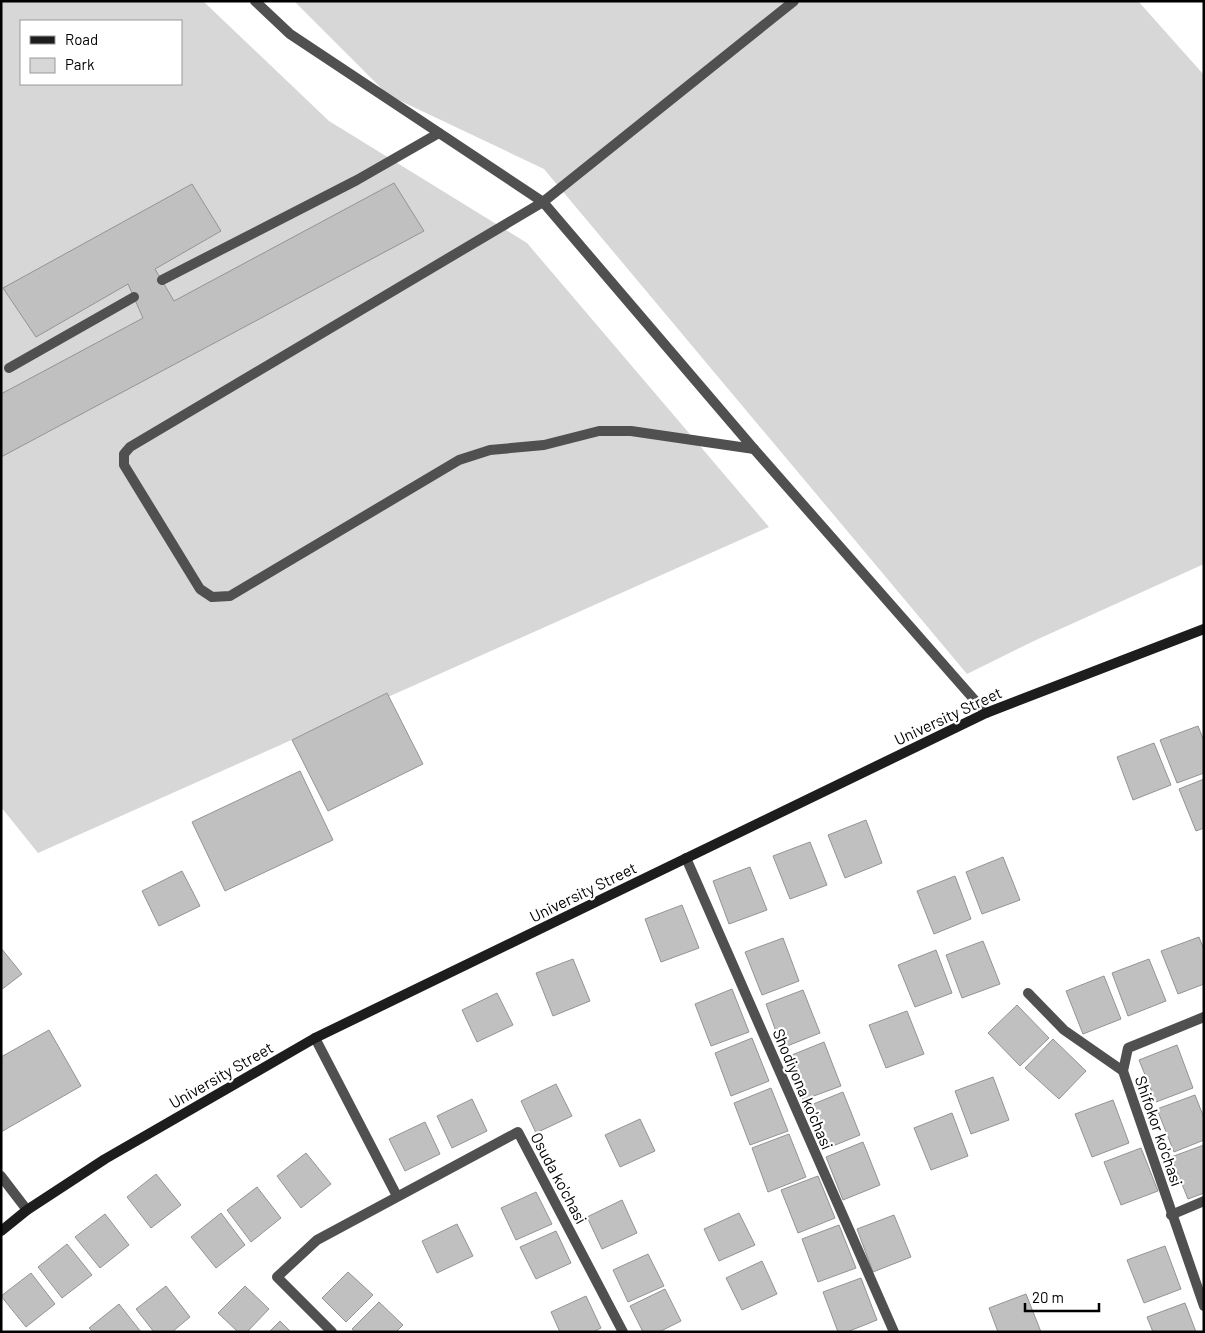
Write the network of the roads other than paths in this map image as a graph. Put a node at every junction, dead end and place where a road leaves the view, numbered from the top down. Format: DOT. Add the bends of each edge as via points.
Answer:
graph roads {
  1 [pos="254,1"];
  2 [pos="794,1"];
  3 [pos="439,133"];
  4 [pos="544,202"];
  5 [pos="162,280"];
  6 [pos="134,297"];
  7 [pos="9,368"];
  8 [pos="754,449"];
  9 [pos="1204,629"];
  10 [pos="986,713"];
  11 [pos="686,858"];
  12 [pos="1028,993"];
  13 [pos="1204,1017"];
  14 [pos="315,1038"];
  15 [pos="1122,1071"];
  16 [pos="1,1176"];
  17 [pos="397,1196"];
  18 [pos="1204,1202"];
  19 [pos="27,1210"];
  20 [pos="1171,1215"];
  21 [pos="1,1231"];
  22 [pos="1204,1306"];
  23 [pos="332,1332"];
  24 [pos="623,1332"];
  25 [pos="894,1332"];
  1 -- 3 [label="street" via="290,34"];
  2 -- 4 [label="street"];
  3 -- 4 [label="street"];
  3 -- 5 [label="street" via="357,180"];
  4 -- 8 [label="street"];
  4 -- 8 [label="street" via="130,447 124,454 124,464 200,589 212,597 230,596 459,460 490,450 544,445 598,431 623,431"];
  6 -- 7 [label="street"];
  8 -- 10 [label="street"];
  9 -- 10 [label="main road, University Street"];
  10 -- 11 [label="main road, University Street"];
  11 -- 14 [label="main road, University Street"];
  11 -- 25 [label="street, Shodiyona ko'chasi"];
  12 -- 15 [label="street" via="1064,1030"];
  13 -- 15 [label="street, Shifokor ko'chasi" via="1128,1048"];
  14 -- 17 [label="street"];
  14 -- 19 [label="main road, University Street" via="104,1159"];
  15 -- 20 [label="street, Shifokor ko'chasi"];
  16 -- 19 [label="street"];
  17 -- 23 [label="street, Osuda ko'chasi" via="317,1240 277,1277"];
  17 -- 24 [label="street, Osuda ko'chasi" via="518,1132"];
  18 -- 20 [label="street, Shifokor ko'chasi"];
  19 -- 21 [label="main road, University Street"];
  20 -- 22 [label="street, Shifokor ko'chasi"];
}
